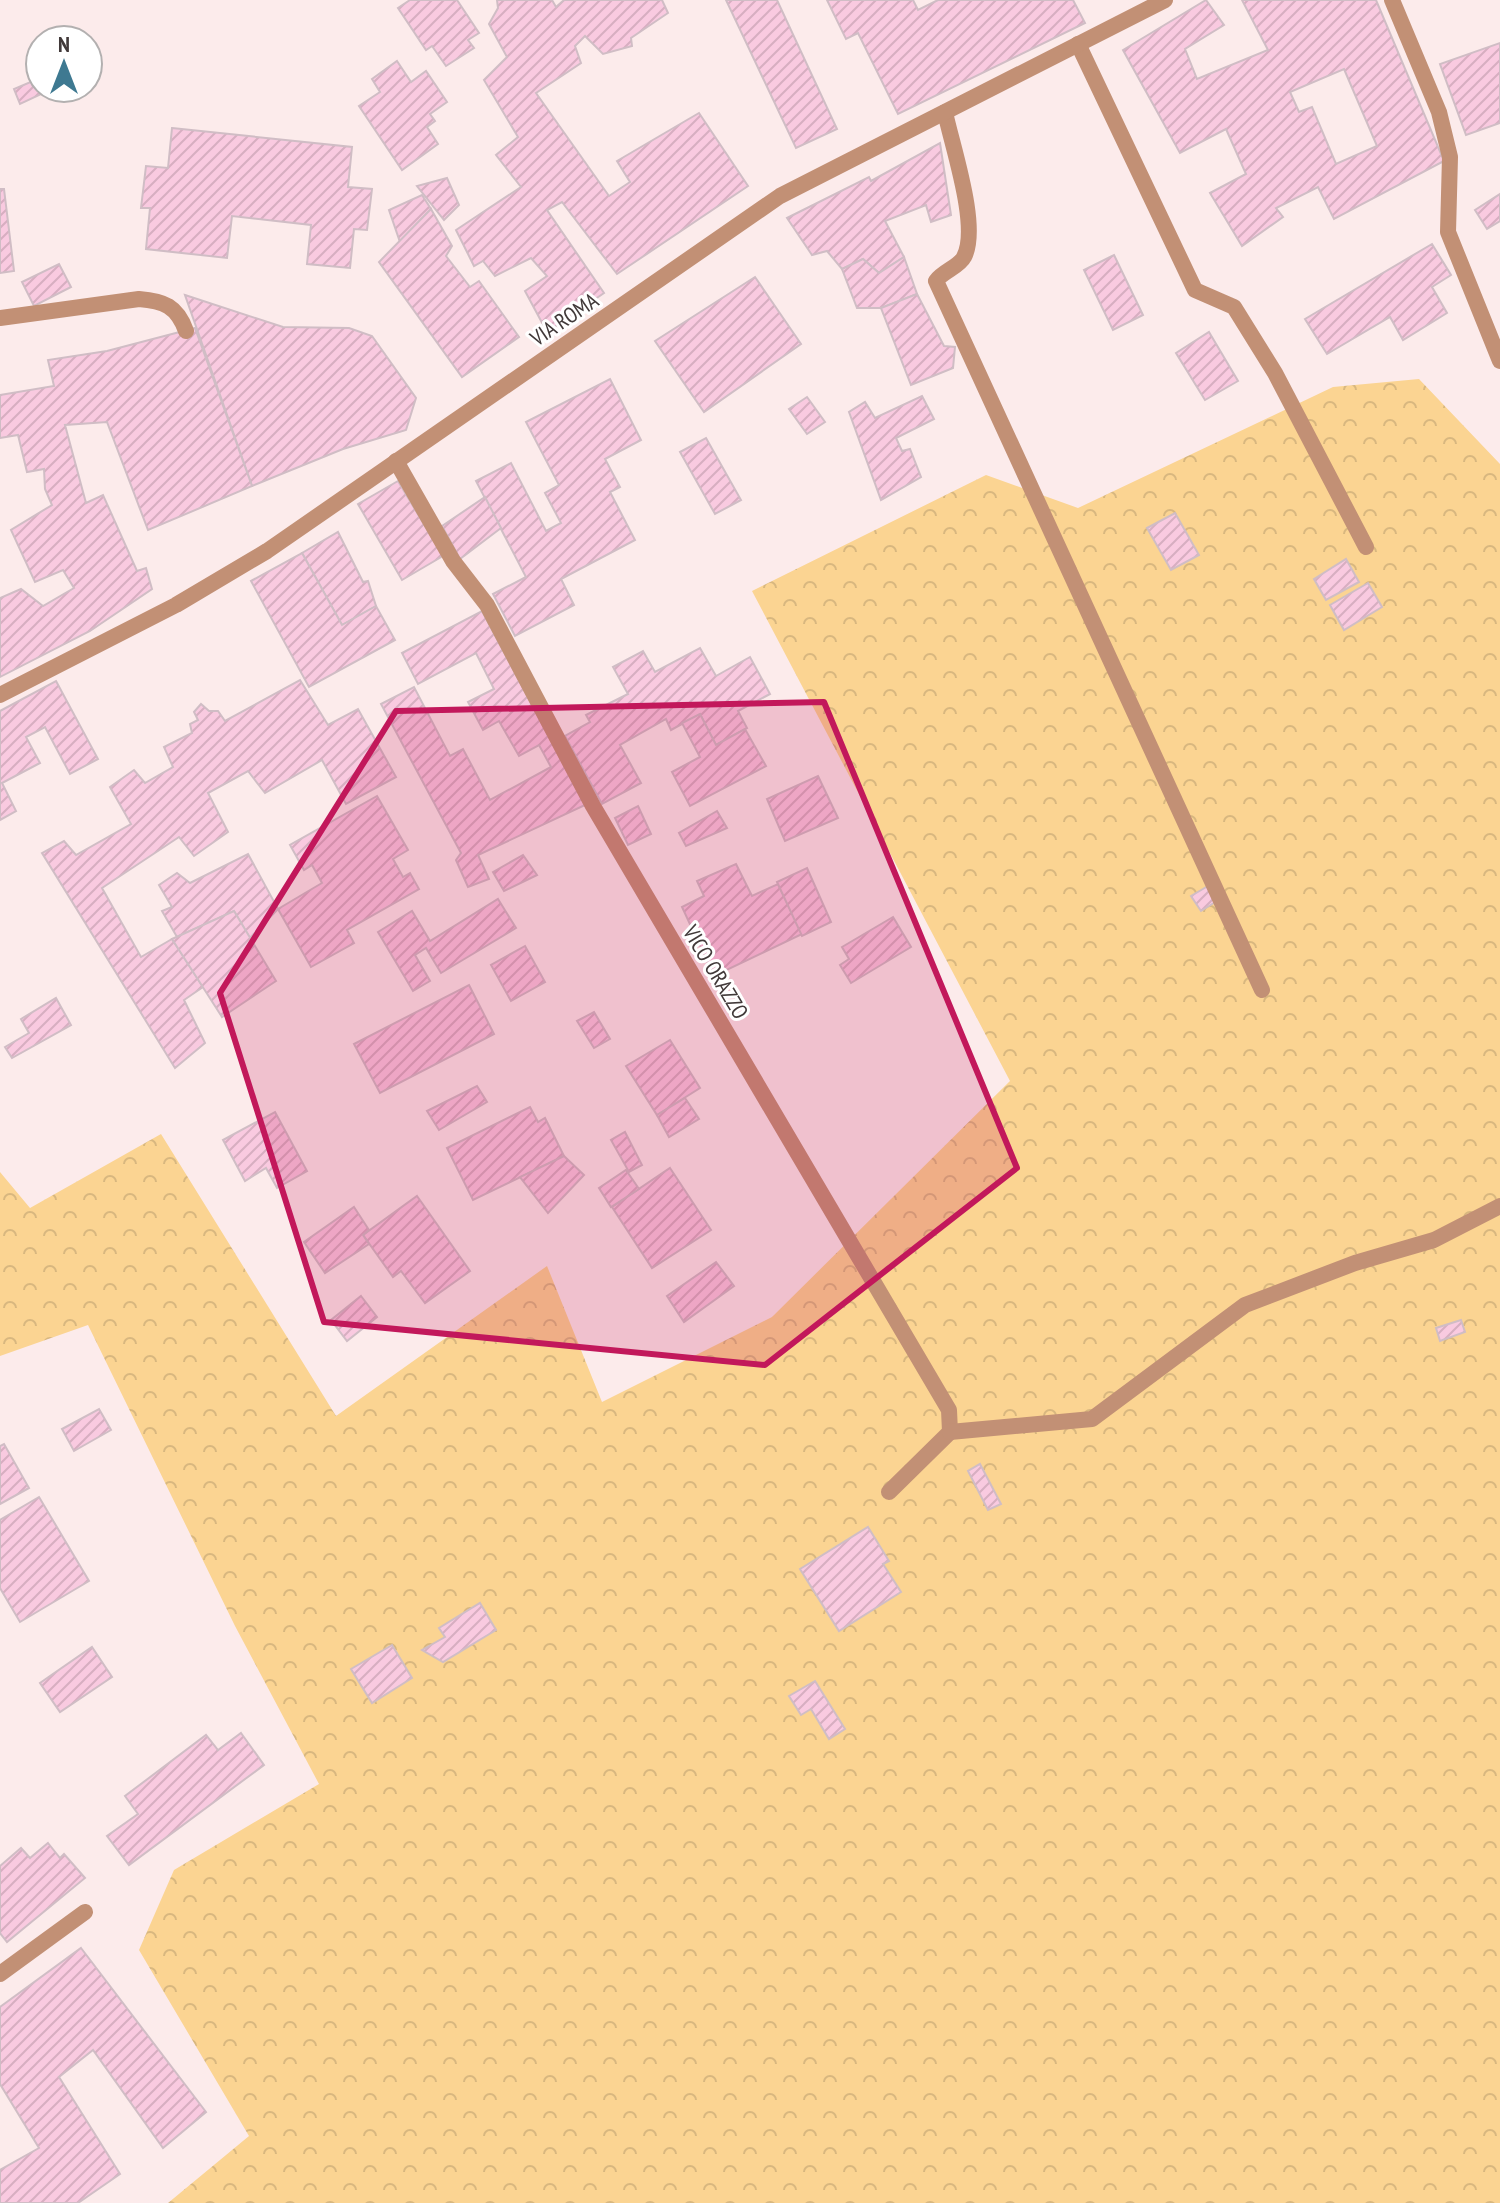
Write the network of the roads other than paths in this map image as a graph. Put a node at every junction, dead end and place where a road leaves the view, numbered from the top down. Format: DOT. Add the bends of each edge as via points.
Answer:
graph roads {
  1 [pos="1165,0"];
  2 [pos="1392,0"];
  3 [pos="1078,44"];
  4 [pos="945,112"];
  5 [pos="0,318"];
  6 [pos="186,331"];
  7 [pos="1500,361"];
  8 [pos="396,461"];
  9 [pos="1366,547"];
  10 [pos="0,695"];
  11 [pos="1262,990"];
  12 [pos="1500,1206"];
  13 [pos="950,1432"];
  14 [pos="889,1492"];
  15 [pos="85,1912"];
  16 [pos="0,1974"];
  1 -- 3 [label="street, VIA ROMA"];
  2 -- 7 [label="street" via="1439,112 1450,157 1448,232"];
  3 -- 4 [label="street, VIA ROMA"];
  3 -- 9 [label="street" via="1195,290 1234,307 1275,373"];
  4 -- 8 [label="street, VIA ROMA" via="780,196"];
  4 -- 11 [label="street" via="968,217 968,247 963,260 936,281"];
  5 -- 6 [label="street" via="139,299 161,301 179,313"];
  8 -- 10 [label="street, VIA ROMA" via="267,551"];
  8 -- 13 [label="street, VICO ORAZZO" via="453,561 487,605 593,806 949,1410"];
  12 -- 13 [label="street" via="1434,1240 1245,1305 1092,1419"];
  13 -- 14 [label="street"];
  15 -- 16 [label="street"];
}
